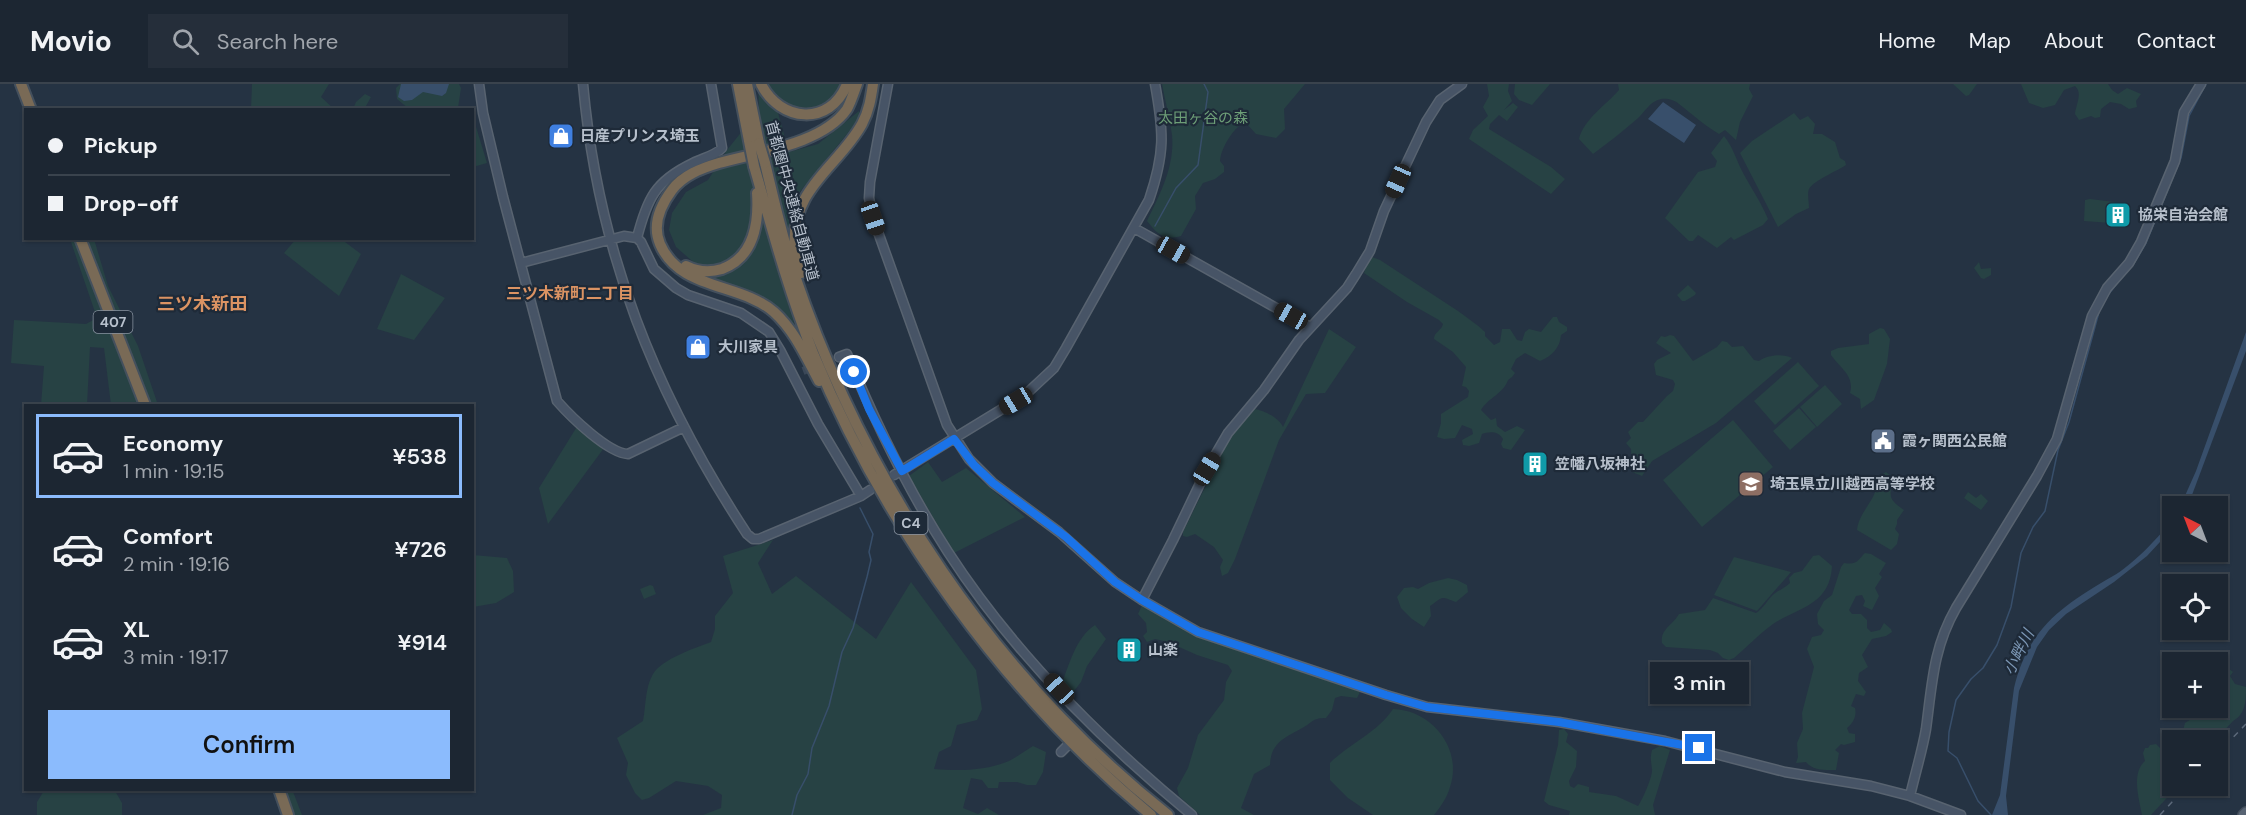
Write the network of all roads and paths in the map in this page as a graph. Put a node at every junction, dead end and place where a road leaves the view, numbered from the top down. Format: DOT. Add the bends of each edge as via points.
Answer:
graph roads {
  1 [pos="21,84"];
  2 [pos="479,84"];
  3 [pos="583,84"];
  4 [pos="711,84"];
  5 [pos="738,84"];
  6 [pos="747,84"];
  7 [pos="761,84"];
  8 [pos="847,84"];
  9 [pos="857,84"];
  10 [pos="863,84"];
  11 [pos="873,84"];
  12 [pos="888,84"];
  13 [pos="1155,84"];
  14 [pos="1461,84"];
  15 [pos="2201,84"];
  16 [pos="30,108"];
  17 [pos="755,144"];
  18 [pos="760,165"];
  19 [pos="1134,228"];
  20 [pos="637,238"];
  21 [pos="81,240"];
  22 [pos="609,240"];
  23 [pos="521,263"];
  24 [pos="812,321"];
  25 [pos="1310,327"];
  26 [pos="839,357"];
  27 [pos="803,371"];
  28 [pos="794,375"];
  29 [pos="145,404"];
  30 [pos="682,428"];
  31 [pos="954,439"];
  32 [pos="898,473"];
  33 [pos="874,477"];
  34 [pos="870,490"];
  35 [pos="861,496"];
  36 [pos="1142,600"];
  37 [pos="1091,724"];
  38 [pos="1083,731"];
  39 [pos="280,791"];
  40 [pos="1910,796"];
  41 [pos="288,815"];
  42 [pos="1151,815"];
  43 [pos="1168,815"];
  44 [pos="1192,815"];
  45 [pos="1961,815"];
  1 -- 16 [label="highway"];
  2 -- 23 [label="street"];
  3 -- 22 [label="street" via="595,178"];
  4 -- 20 [label="street" via="722,148 663,182 647,203"];
  5 -- 17 [label="highway, 首都圏中央連絡自動車道 / C4"];
  6 -- 17 [label="highway, 首都圏中央連絡自動車道 / C4"];
  7 -- 8 [label="highway" via="782,109 808,115 833,105"];
  9 -- 33 [label="highway" via="847,109 833,124 813,136 690,174 665,199 658,216 657,236 675,266 749,297 773,311 792,332"];
  10 -- 18 [label="highway" via="844,120 818,139 699,177 673,197 663,216 663,232 668,248 687,267 716,271 742,256 755,228"];
  11 -- 24 [label="highway" via="871,103 862,124 809,188 797,218 795,245"];
  12 -- 31 [label="street" via="869,198"];
  13 -- 19 [label="street" via="1163,145 1149,200"];
  14 -- 25 [label="street" via="1440,100 1426,123 1364,262 1347,288"];
  15 -- 40 [label="street" via="2184,112 2175,161 2141,242 2092,316 2057,439 1945,630 1934,662 1925,730"];
  17 -- 18 [label="highway, 首都圏中央連絡自動車道 / C4, bridge"];
  18 -- 24 [label="highway, 首都圏中央連絡自動車道 / C4"];
  18 -- 33 [label="highway, 首都圏中央連絡自動車道 / C4" via="790,291 813,352"];
  19 -- 25 [label="street"];
  19 -- 31 [label="street" via="1054,368 1025,395"];
  20 -- 22 [label="street"];
  20 -- 28 [label="street" via="654,269 676,288 741,313 769,332"];
  21 -- 29 [label="highway, 407"];
  22 -- 23 [label="street"];
  22 -- 30 [label="street" via="652,363"];
  23 -- 30 [label="street" via="553,390 567,413 623,454"];
  24 -- 43 [label="highway, 首都圏中央連絡自動車道 / C4" via="860,432 893,494 970,610 1068,724"];
  25 -- 36 [label="street" via="1228,433"];
  26 -- 32 [label="street" via="847,354"];
  27 -- 28 [label="street"];
  28 -- 35 [label="street"];
  30 -- 35 [label="street" via="753,539"];
  31 -- 32 [label="street"];
  31 -- 36 [label="street" via="993,483"];
  32 -- 37 [label="street" via="986,605"];
  33 -- 42 [label="highway, 首都圏中央連絡自動車道 / C4" via="912,543 989,649 1050,719"];
  34 -- 35 [label="street"];
  36 -- 40 [label="street" via="1198,632 1427,707 1533,719 1665,741 1785,772"];
  37 -- 38 [label="street"];
  37 -- 44 [label="street" via="1142,774"];
  39 -- 41 [label="highway"];
  40 -- 45 [label="street"];
}
